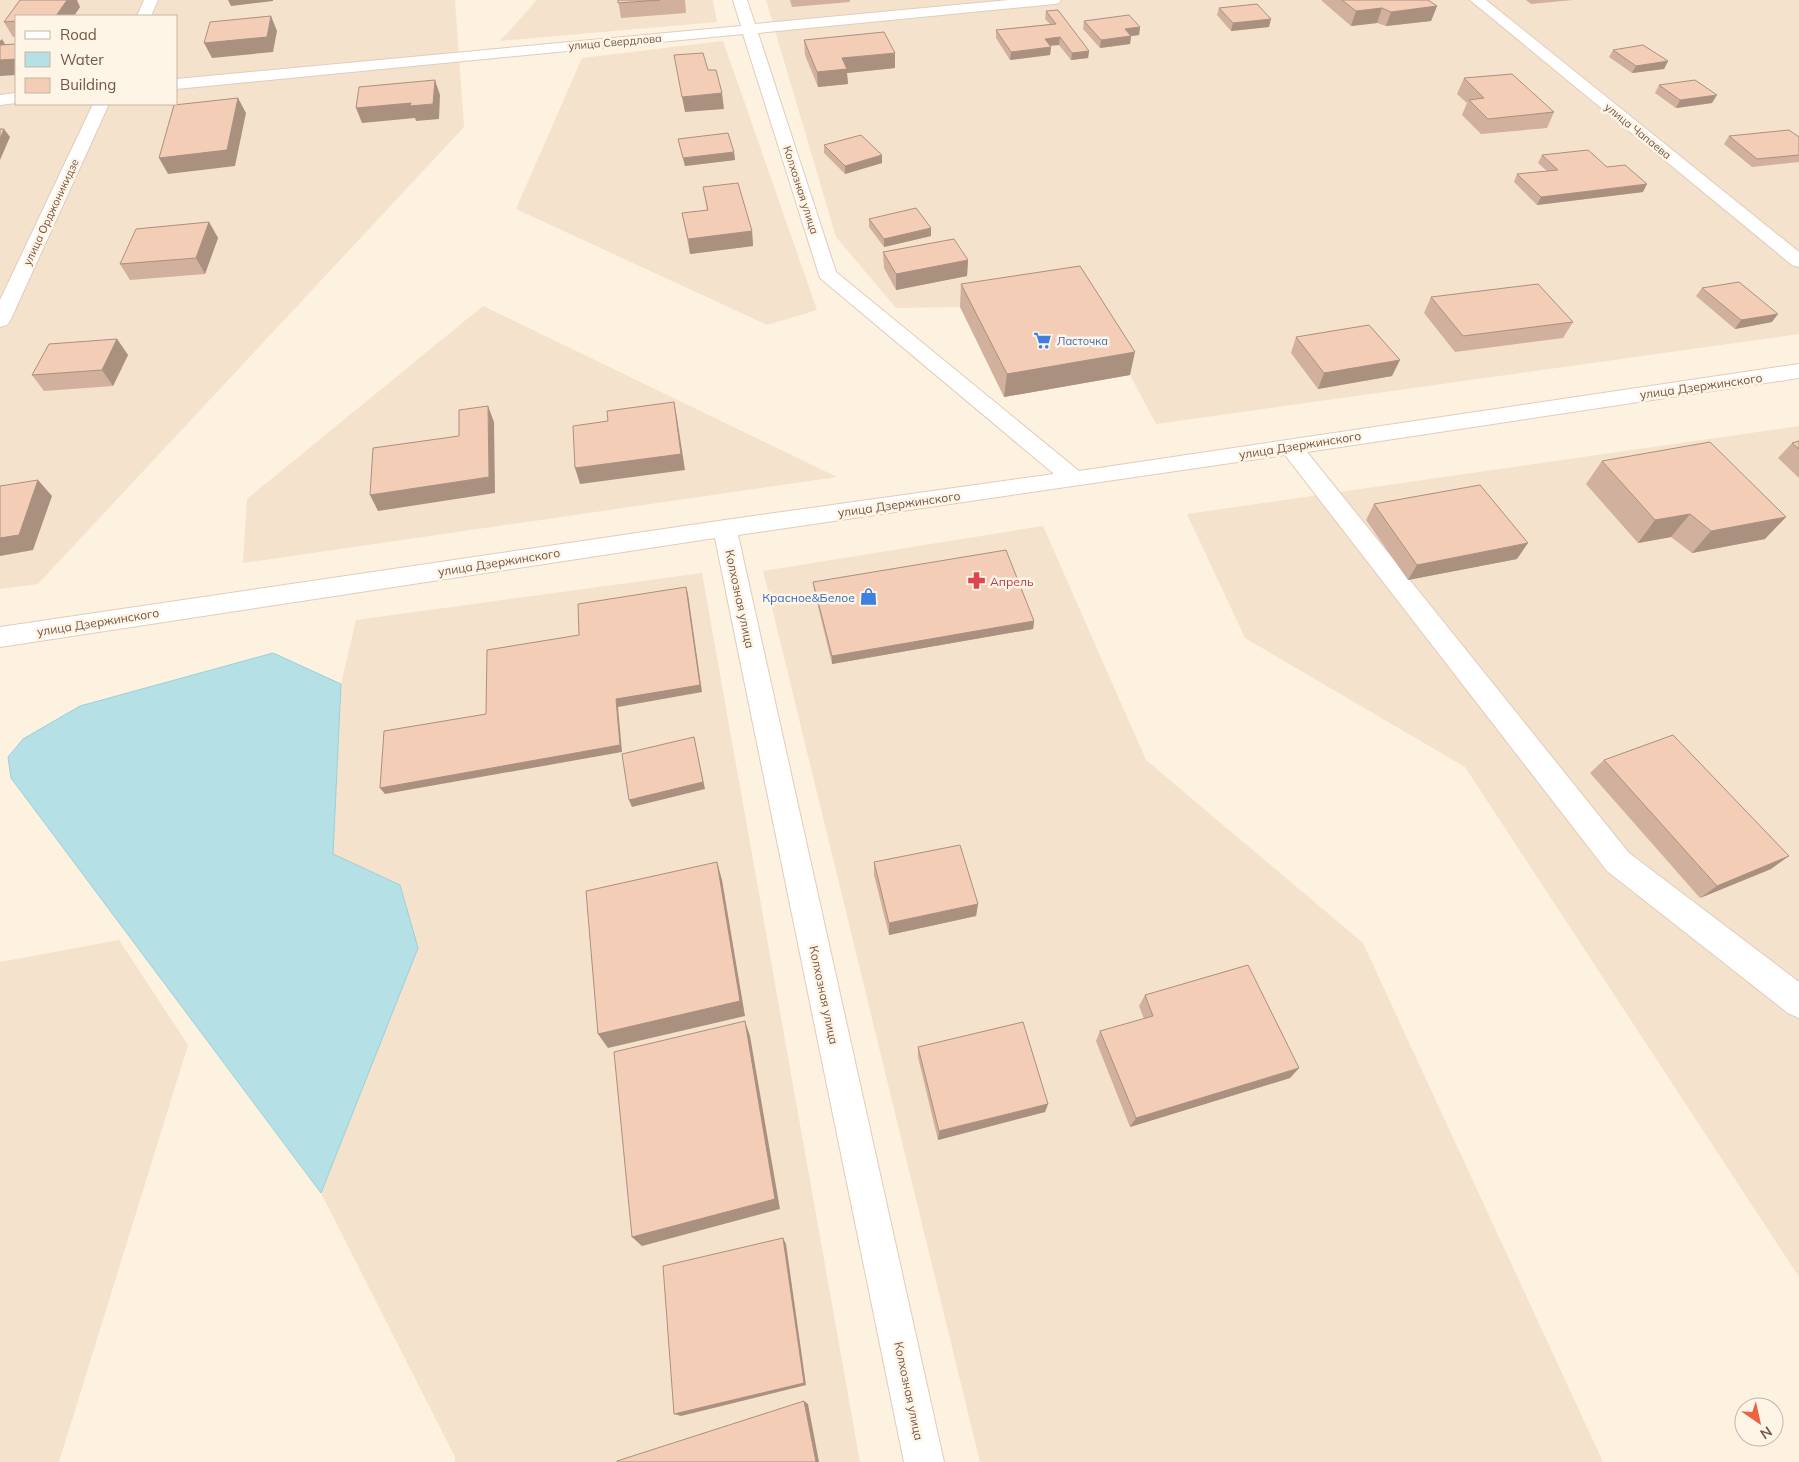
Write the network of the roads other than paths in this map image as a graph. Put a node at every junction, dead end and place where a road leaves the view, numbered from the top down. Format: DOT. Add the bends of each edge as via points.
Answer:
graph roads {
  1 [pos="152,0"];
  2 [pos="740,0"];
  3 [pos="1054,0"];
  4 [pos="1477,0"];
  5 [pos="144,15"];
  6 [pos="749,29"];
  7 [pos="178,84"];
  8 [pos="15,98"];
  9 [pos="0,100"];
  10 [pos="101,105"];
  11 [pos="1799,262"];
  12 [pos="0,321"];
  13 [pos="1799,371"];
  14 [pos="1290,446"];
  15 [pos="1075,479"];
  16 [pos="725,528"];
  17 [pos="0,637"];
  18 [pos="1799,1002"];
  19 [pos="924,1462"];
  1 -- 5 [label="street"];
  2 -- 6 [label="street, Колхозная улица"];
  3 -- 6 [label="street, улица Свердлова"];
  4 -- 11 [label="street, улица Чапаева"];
  6 -- 7 [label="street, улица Свердлова"];
  6 -- 15 [label="street, Колхозная улица" via="827,274"];
  8 -- 9 [label="street"];
  10 -- 12 [label="street, улица Орджоникидзе"];
  13 -- 14 [label="street, улица Дзержинского"];
  14 -- 15 [label="street, улица Дзержинского"];
  14 -- 18 [label="street" via="1618,862"];
  15 -- 16 [label="street, улица Дзержинского"];
  16 -- 17 [label="street, улица Дзержинского"];
  16 -- 19 [label="street, Колхозная улица"];
}
